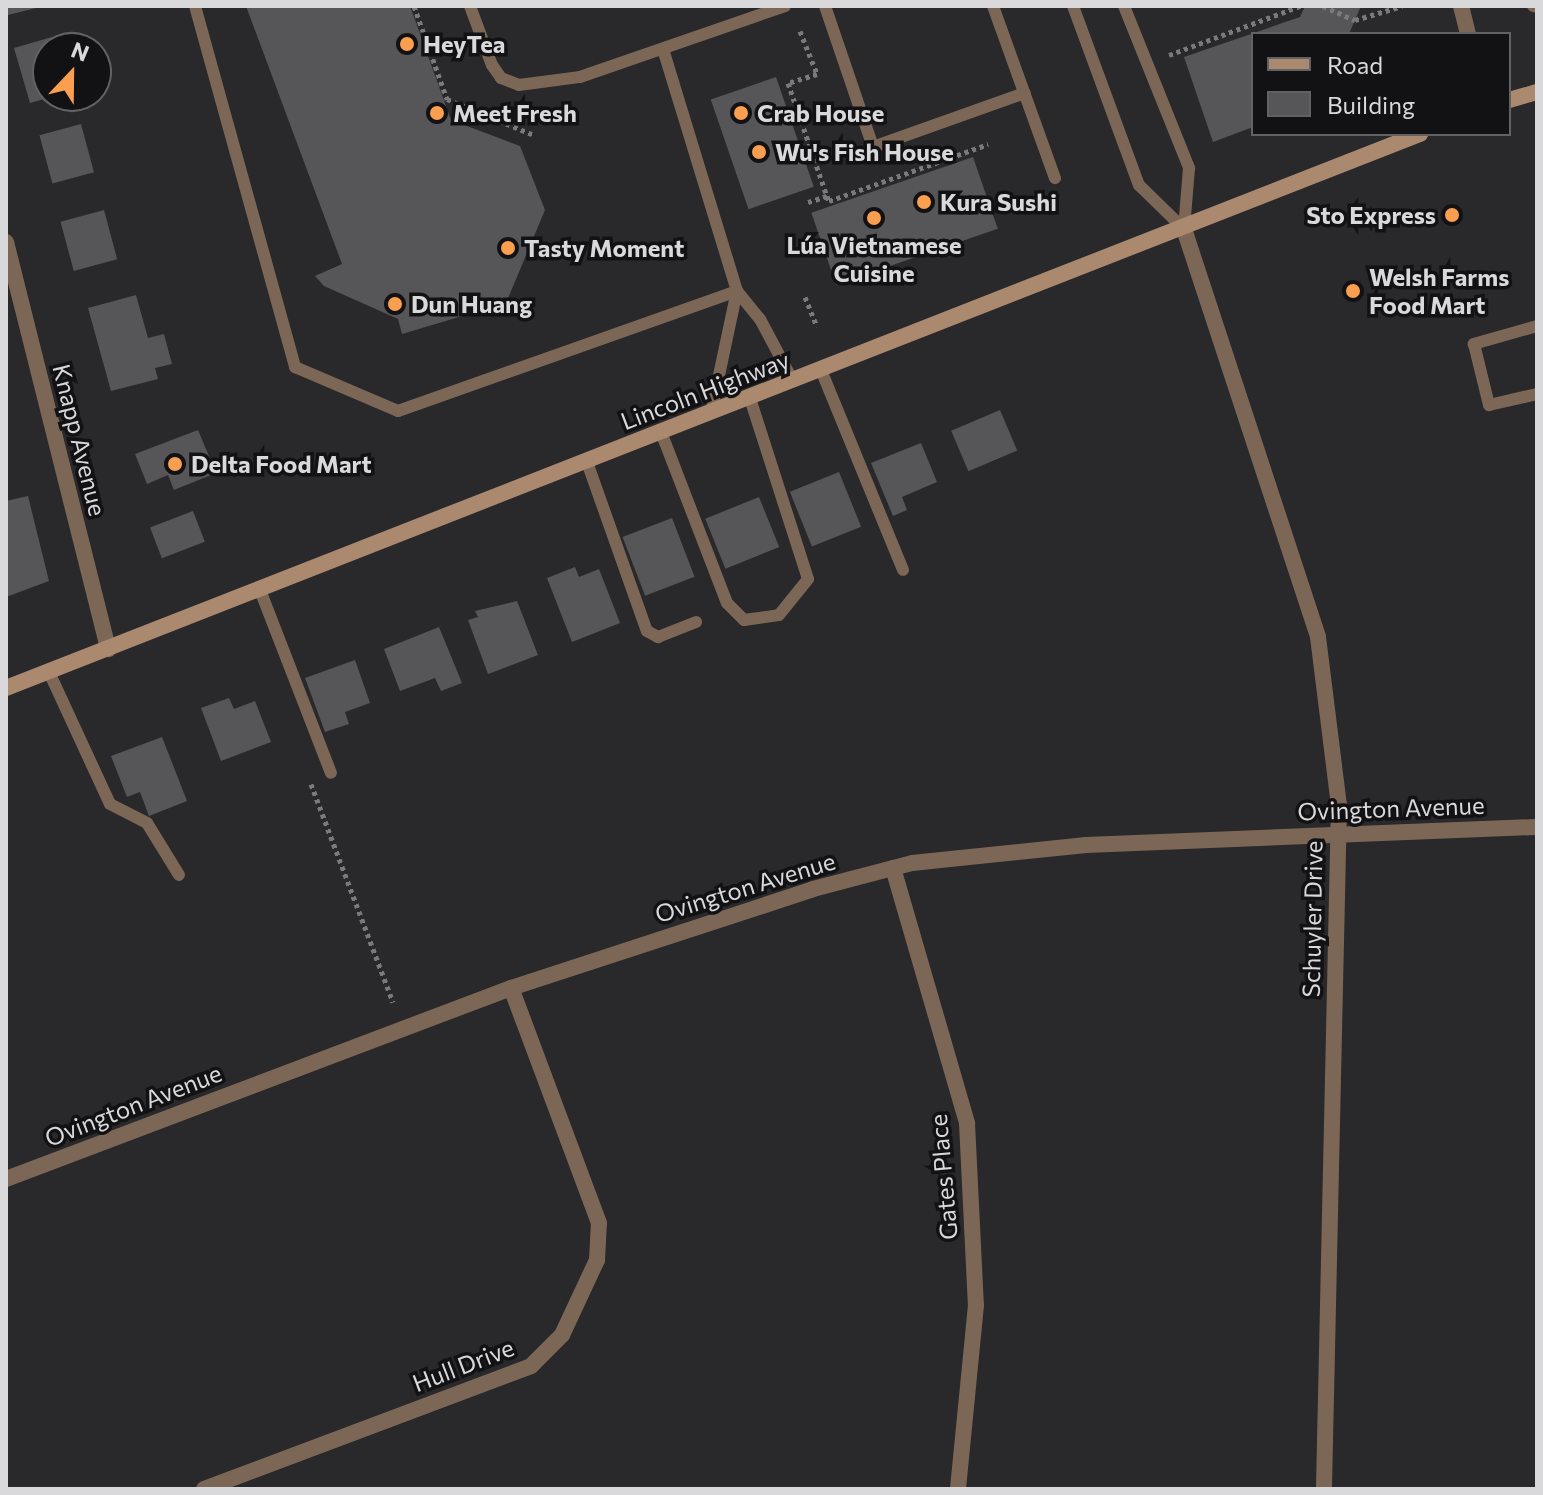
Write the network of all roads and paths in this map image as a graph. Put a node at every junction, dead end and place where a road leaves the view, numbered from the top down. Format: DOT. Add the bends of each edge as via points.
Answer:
graph roads {
  1 [pos="195,6"];
  2 [pos="414,6"];
  3 [pos="470,6"];
  4 [pos="785,6"];
  5 [pos="825,6"];
  6 [pos="993,6"];
  7 [pos="1073,6"];
  8 [pos="1124,6"];
  9 [pos="1300,6"];
  10 [pos="1323,6"];
  11 [pos="1402,6"];
  12 [pos="1461,6"];
  13 [pos="800,31"];
  14 [pos="1468,32"];
  15 [pos="663,49"];
  16 [pos="1169,55"];
  17 [pos="1537,92"];
  18 [pos="1025,93"];
  19 [pos="1511,99"];
  20 [pos="534,135"];
  21 [pos="1415,136"];
  22 [pos="988,144"];
  23 [pos="1055,178"];
  24 [pos="827,196"];
  25 [pos="808,202"];
  26 [pos="1184,229"];
  27 [pos="6,242"];
  28 [pos="737,291"];
  29 [pos="805,297"];
  30 [pos="1537,326"];
  31 [pos="817,327"];
  32 [pos="821,370"];
  33 [pos="793,381"];
  34 [pos="1537,394"];
  35 [pos="750,398"];
  36 [pos="711,413"];
  37 [pos="661,432"];
  38 [pos="587,462"];
  39 [pos="903,570"];
  40 [pos="260,590"];
  41 [pos="696,622"];
  42 [pos="108,649"];
  43 [pos="49,672"];
  44 [pos="6,688"];
  45 [pos="306,771"];
  46 [pos="331,773"];
  47 [pos="1537,827"];
  48 [pos="1338,833"];
  49 [pos="893,868"];
  50 [pos="179,875"];
  51 [pos="511,988"];
  52 [pos="393,1002"];
  53 [pos="6,1179"];
  54 [pos="204,1489"];
  55 [pos="958,1489"];
  56 [pos="1324,1489"];
  1 -- 28 [label="lane" via="295,367 398,411"];
  2 -- 20 [label="path" via="447,99"];
  3 -- 15 [label="lane" via="492,65 501,78 519,85 580,77"];
  4 -- 15 [label="lane"];
  5 -- 18 [label="lane" via="873,147"];
  6 -- 18 [label="lane"];
  7 -- 26 [label="lane" via="1139,185"];
  8 -- 26 [label="lane" via="1189,168"];
  9 -- 16 [label="path"];
  10 -- 11 [label="path" via="1355,20"];
  12 -- 14 [label="street"];
  13 -- 24 [label="path" via="817,74 788,83"];
  15 -- 28 [label="lane"];
  17 -- 19 [label="main road"];
  18 -- 23 [label="lane"];
  21 -- 26 [label="main road, Lincoln Highway"];
  22 -- 24 [label="path" via="829,201"];
  24 -- 25 [label="path"];
  26 -- 32 [label="main road, Lincoln Highway"];
  26 -- 48 [label="street, Schuyler Drive" via="1318,637"];
  27 -- 42 [label="street, Knapp Avenue"];
  28 -- 33 [label="lane" via="760,319"];
  28 -- 36 [label="lane"];
  29 -- 31 [label="path"];
  30 -- 34 [label="lane" via="1474,344 1489,405"];
  32 -- 33 [label="main road, Lincoln Highway"];
  32 -- 39 [label="lane"];
  33 -- 35 [label="main road, Lincoln Highway"];
  35 -- 36 [label="main road, Lincoln Highway"];
  35 -- 37 [label="lane" via="808,579 779,615 744,620 727,603"];
  36 -- 37 [label="main road, Lincoln Highway"];
  37 -- 38 [label="main road, Lincoln Highway"];
  38 -- 40 [label="main road, Lincoln Highway"];
  38 -- 41 [label="lane" via="647,631 658,637"];
  40 -- 42 [label="main road, Lincoln Highway"];
  40 -- 46 [label="lane"];
  42 -- 43 [label="main road, Lincoln Highway"];
  43 -- 44 [label="main road, Lincoln Highway"];
  43 -- 50 [label="lane" via="110,804 147,823"];
  45 -- 52 [label="path"];
  47 -- 48 [label="street, Ovington Avenue"];
  48 -- 49 [label="street, Ovington Avenue" via="1086,845"];
  48 -- 56 [label="street, Schuyler Drive"];
  49 -- 51 [label="street, Ovington Avenue"];
  49 -- 55 [label="street, Gates Place" via="967,1123 976,1305"];
  51 -- 53 [label="street, Ovington Avenue"];
  51 -- 54 [label="street, Hull Drive" via="599,1223 597,1260 562,1335 531,1366"];
}
